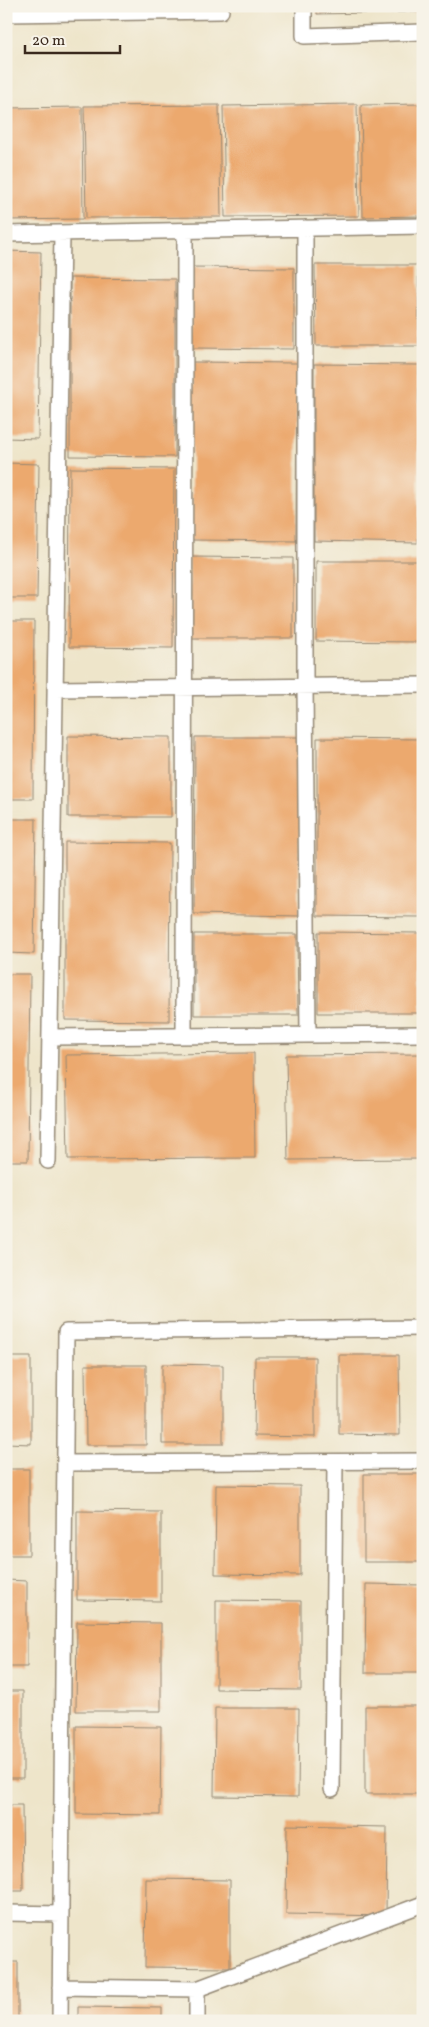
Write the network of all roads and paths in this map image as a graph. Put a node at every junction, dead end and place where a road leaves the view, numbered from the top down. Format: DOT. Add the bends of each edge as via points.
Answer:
graph roads {
  1 [pos="221,6"];
  2 [pos="304,6"];
  3 [pos="6,14"];
  4 [pos="423,32"];
  5 [pos="423,226"];
  6 [pos="305,228"];
  7 [pos="186,230"];
  8 [pos="62,233"];
  9 [pos="6,234"];
  10 [pos="423,685"];
  11 [pos="305,686"];
  12 [pos="184,688"];
  13 [pos="55,689"];
  14 [pos="423,1034"];
  15 [pos="308,1035"];
  16 [pos="184,1036"];
  17 [pos="50,1037"];
  18 [pos="48,1161"];
  19 [pos="423,1328"];
  20 [pos="423,1461"];
  21 [pos="334,1462"];
  22 [pos="65,1463"];
  23 [pos="332,1789"];
  24 [pos="423,1904"];
  25 [pos="6,1913"];
  26 [pos="61,1914"];
  27 [pos="60,1987"];
  28 [pos="197,1988"];
  29 [pos="60,2021"];
  30 [pos="197,2021"];
  1 -- 3 [label="lane" via="221,11"];
  2 -- 4 [label="lane" via="304,36"];
  5 -- 6 [label="lane"];
  6 -- 7 [label="lane"];
  6 -- 11 [label="lane"];
  7 -- 8 [label="lane"];
  7 -- 12 [label="lane"];
  8 -- 9 [label="lane"];
  8 -- 13 [label="lane"];
  10 -- 11 [label="lane"];
  11 -- 12 [label="lane"];
  11 -- 15 [label="lane"];
  12 -- 13 [label="lane"];
  12 -- 16 [label="lane"];
  13 -- 17 [label="lane"];
  14 -- 15 [label="lane"];
  15 -- 16 [label="lane"];
  16 -- 17 [label="lane"];
  17 -- 18 [label="lane"];
  19 -- 22 [label="lane" via="66,1332"];
  20 -- 21 [label="lane"];
  21 -- 22 [label="lane"];
  21 -- 23 [label="lane"];
  22 -- 26 [label="lane"];
  24 -- 28 [label="lane"];
  25 -- 26 [label="lane"];
  26 -- 27 [label="lane"];
  27 -- 28 [label="lane"];
  27 -- 29 [label="lane"];
  28 -- 30 [label="lane"];
}
